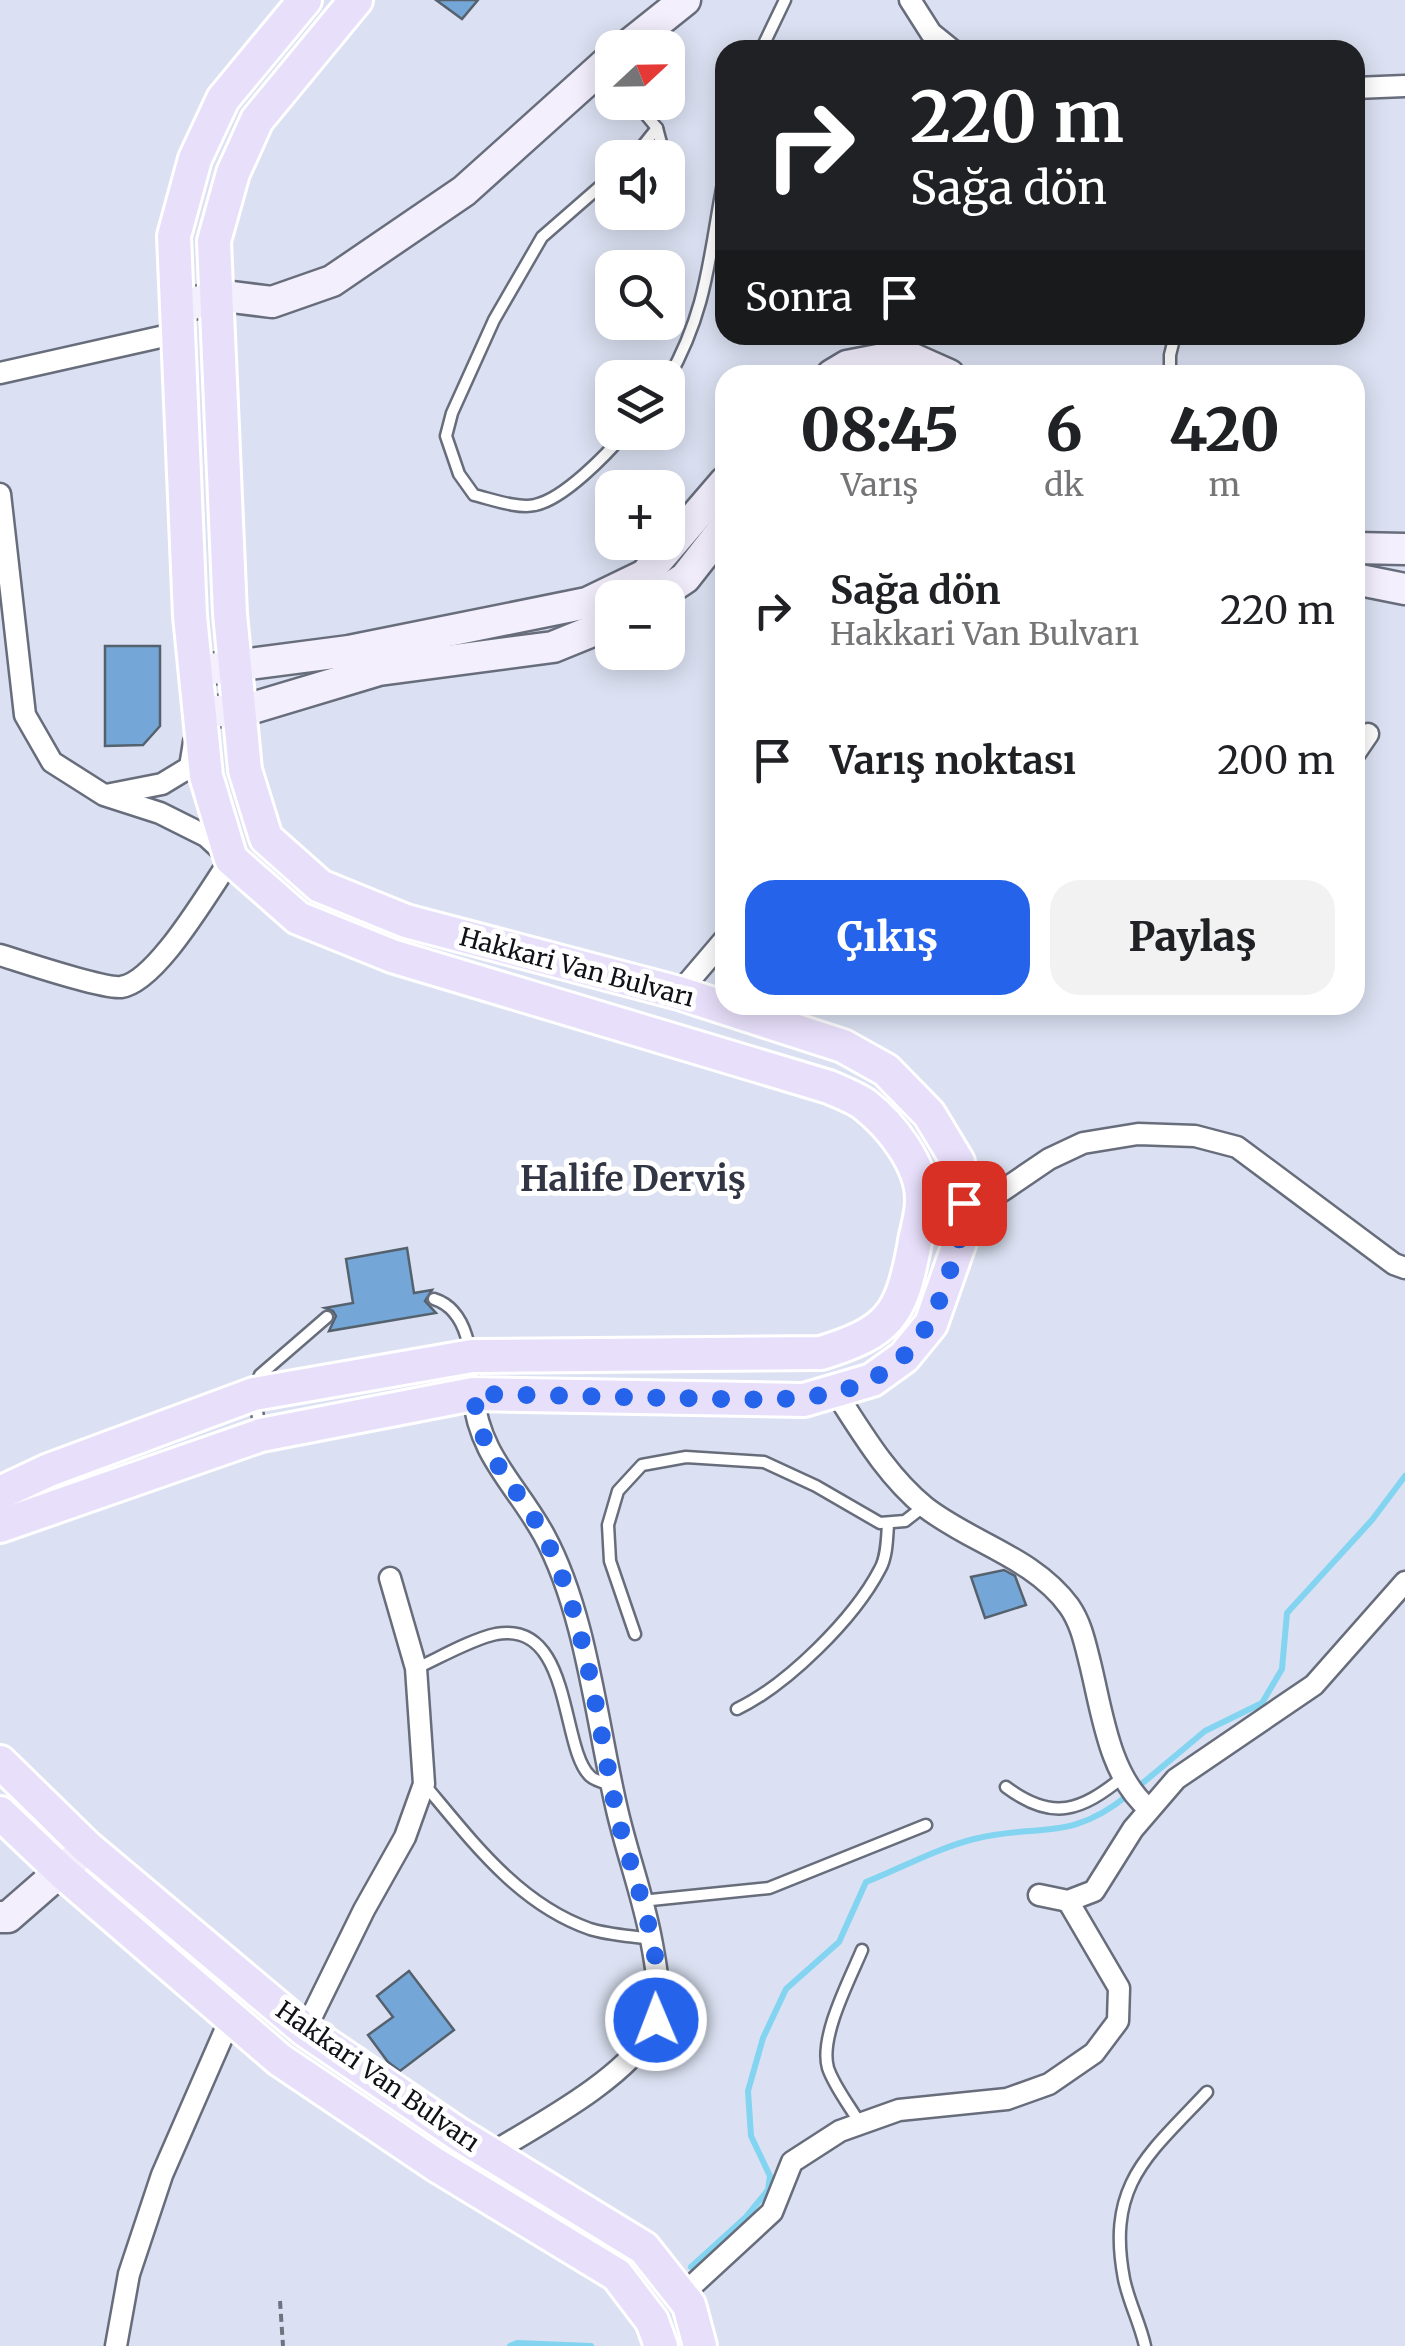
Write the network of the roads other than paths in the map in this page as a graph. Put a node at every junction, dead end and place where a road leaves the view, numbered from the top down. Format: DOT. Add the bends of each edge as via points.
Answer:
graph roads {
  1 [pos="305,0"];
  2 [pos="356,0"];
  3 [pos="685,0"];
  4 [pos="785,0"];
  5 [pos="910,0"];
  6 [pos="650,30"];
  7 [pos="766,40"];
  8 [pos="940,40"];
  9 [pos="595,78"];
  10 [pos="1405,86"];
  11 [pos="1365,88"];
  12 [pos="650,120"];
  13 [pos="657,128"];
  14 [pos="647,140"];
  15 [pos="660,140"];
  16 [pos="595,191"];
  17 [pos="715,234"];
  18 [pos="216,296"];
  19 [pos="178,322"];
  20 [pos="679,360"];
  21 [pos="852,365"];
  22 [pos="927,365"];
  23 [pos="0,372"];
  24 [pos="611,450"];
  25 [pos="0,494"];
  26 [pos="715,494"];
  27 [pos="715,540"];
  28 [pos="1365,548"];
  29 [pos="1405,549"];
  30 [pos="682,580"];
  31 [pos="1365,581"];
  32 [pos="1405,589"];
  33 [pos="595,630"];
  34 [pos="234,664"];
  35 [pos="196,671"];
  36 [pos="199,710"];
  37 [pos="239,712"];
  38 [pos="1368,734"];
  39 [pos="1365,739"];
  40 [pos="104,795"];
  41 [pos="231,859"];
  42 [pos="715,950"];
  43 [pos="0,956"];
  44 [pos="678,993"];
  45 [pos="715,1005"];
  46 [pos="746,1015"];
  47 [pos="964,1203"];
  48 [pos="1405,1268"];
  49 [pos="434,1300"];
  50 [pos="326,1317"];
  51 [pos="472,1356"];
  52 [pos="836,1392"];
  53 [pos="254,1394"];
  54 [pos="474,1394"];
  55 [pos="261,1434"];
  56 [pos="0,1493"];
  57 [pos="924,1506"];
  58 [pos="888,1524"];
  59 [pos="0,1526"];
  60 [pos="390,1578"];
  61 [pos="1405,1582"];
  62 [pos="635,1634"];
  63 [pos="416,1668"];
  64 [pos="737,1710"];
  65 [pos="0,1762"];
  66 [pos="424,1784"];
  67 [pos="612,1785"];
  68 [pos="1006,1786"];
  69 [pos="1134,1793"];
  70 [pos="0,1813"];
  71 [pos="926,1825"];
  72 [pos="87,1847"];
  73 [pos="62,1872"];
  74 [pos="1039,1895"];
  75 [pos="641,1901"];
  76 [pos="1068,1901"];
  77 [pos="0,1916"];
  78 [pos="651,1939"];
  79 [pos="862,1950"];
  80 [pos="231,2017"];
  81 [pos="305,2030"];
  82 [pos="1207,2092"];
  83 [pos="858,2122"];
  84 [pos="490,2154"];
  85 [pos="682,2295"];
  86 [pos="705,2344"];
  87 [pos="116,2346"];
  88 [pos="662,2346"];
  89 [pos="1145,2346"];
  1 -- 19 [label="main road" via="223,99 196,159 174,236"];
  2 -- 18 [label="main road, Hakkari Van Bulvarı" via="257,120 214,241"];
  3 -- 6 [label="street"];
  4 -- 7 [label="lane"];
  5 -- 8 [label="street"];
  9 -- 18 [label="street" via="464,191 332,282 272,302"];
  10 -- 11 [label="street"];
  12 -- 13 [label="lane"];
  13 -- 14 [label="lane"];
  13 -- 15 [label="lane"];
  16 -- 24 [label="lane" via="542,237 494,320 446,436 458,474 474,495 534,506"];
  17 -- 20 [label="lane" via="706,288"];
  18 -- 19 [label="street"];
  18 -- 34 [label="main road, Hakkari Van Bulvarı"];
  19 -- 23 [label="street"];
  19 -- 35 [label="main road"];
  21 -- 22 [label="street" via="904,355"];
  25 -- 40 [label="street" via="25,715 52,762"];
  26 -- 34 [label="street" via="646,574 587,603 349,651"];
  27 -- 30 [label="street"];
  28 -- 29 [label="street"];
  31 -- 32 [label="street"];
  33 -- 37 [label="street" via="553,647 379,670"];
  34 -- 35 [label="street"];
  34 -- 37 [label="main road, Hakkari Van Bulvarı"];
  35 -- 36 [label="main road"];
  36 -- 37 [label="street"];
  36 -- 40 [label="street" via="190,768 162,784"];
  36 -- 41 [label="main road" via="206,776"];
  37 -- 44 [label="main road, Hakkari Van Bulvarı" via="245,770 266,838 320,886 406,921"];
  38 -- 39 [label="street"];
  40 -- 41 [label="street" via="206,836"];
  41 -- 43 [label="street" via="139,982 118,988"];
  41 -- 51 [label="main road, Hakkari Van Bulvarı" via="298,918 392,956 829,1087 862,1103 914,1166 922,1200 906,1291 862,1340 788,1356"];
  42 -- 44 [label="street"];
  44 -- 45 [label="main road, Hakkari Van Bulvarı"];
  46 -- 47 [label="main road, Hakkari Van Bulvarı" via="843,1046 886,1070 929,1114 958,1162"];
  47 -- 48 [label="street" via="999,1193 1083,1142 1138,1134 1195,1136 1237,1147"];
  47 -- 52 [label="main road, Hakkari Van Bulvarı" via="963,1233 931,1324 904,1357 872,1380"];
  49 -- 51 [label="lane" via="454,1313"];
  50 -- 53 [label="lane" via="260,1375"];
  51 -- 53 [label="main road, Hakkari Van Bulvarı"];
  51 -- 54 [label="lane"];
  52 -- 54 [label="main road, Hakkari Van Bulvarı" via="804,1400"];
  52 -- 57 [label="street" via="886,1468"];
  53 -- 55 [label="lane"];
  53 -- 56 [label="main road, Hakkari Van Bulvarı"];
  54 -- 55 [label="main road, Hakkari Van Bulvarı"];
  54 -- 67 [label="street" via="490,1453 544,1535 570,1602"];
  55 -- 59 [label="main road, Hakkari Van Bulvarı"];
  57 -- 58 [label="lane"];
  57 -- 69 [label="street" via="1018,1561 1070,1607 1112,1750"];
  58 -- 62 [label="lane" via="872,1522 764,1462 686,1457 642,1465 618,1492 608,1525 610,1561"];
  58 -- 64 [label="lane" via="882,1567 840,1623 786,1679"];
  60 -- 63 [label="street"];
  61 -- 69 [label="street" via="1314,1685 1176,1779"];
  63 -- 66 [label="street"];
  63 -- 67 [label="lane" via="496,1634 522,1636 546,1656 566,1700 581,1762 592,1778"];
  65 -- 72 [label="main road, Hakkari Van Bulvarı"];
  66 -- 78 [label="lane" via="538,1906 592,1930"];
  66 -- 81 [label="street" via="405,1838"];
  67 -- 75 [label="street"];
  68 -- 69 [label="lane" via="1031,1804 1067,1808"];
  69 -- 76 [label="street" via="1119,1849 1099,1886"];
  70 -- 73 [label="main road, Hakkari Van Bulvarı"];
  71 -- 75 [label="lane" via="768,1888"];
  72 -- 73 [label="street"];
  72 -- 81 [label="main road, Hakkari Van Bulvarı"];
  73 -- 77 [label="street" via="8,1917"];
  73 -- 80 [label="main road, Hakkari Van Bulvarı"];
  74 -- 76 [label="street"];
  75 -- 78 [label="street"];
  76 -- 83 [label="street" via="1120,1988 1118,2021 1094,2053 1049,2084 1007,2100 900,2110"];
  78 -- 84 [label="street" via="658,1998 644,2042 586,2094"];
  79 -- 83 [label="lane" via="826,2051 829,2070"];
  80 -- 87 [label="street" via="162,2175 128,2274"];
  80 -- 88 [label="main road, Hakkari Van Bulvarı" via="280,2060 436,2165 617,2275 652,2320"];
  81 -- 84 [label="main road, Hakkari Van Bulvarı"];
  82 -- 89 [label="lane" via="1145,2158 1124,2197 1122,2261"];
  83 -- 85 [label="street" via="792,2162 765,2221"];
  84 -- 85 [label="main road, Hakkari Van Bulvarı" via="644,2248"];
  85 -- 86 [label="main road, Hakkari Van Bulvarı"];
  86 -- 88 [label="main road"];
}
